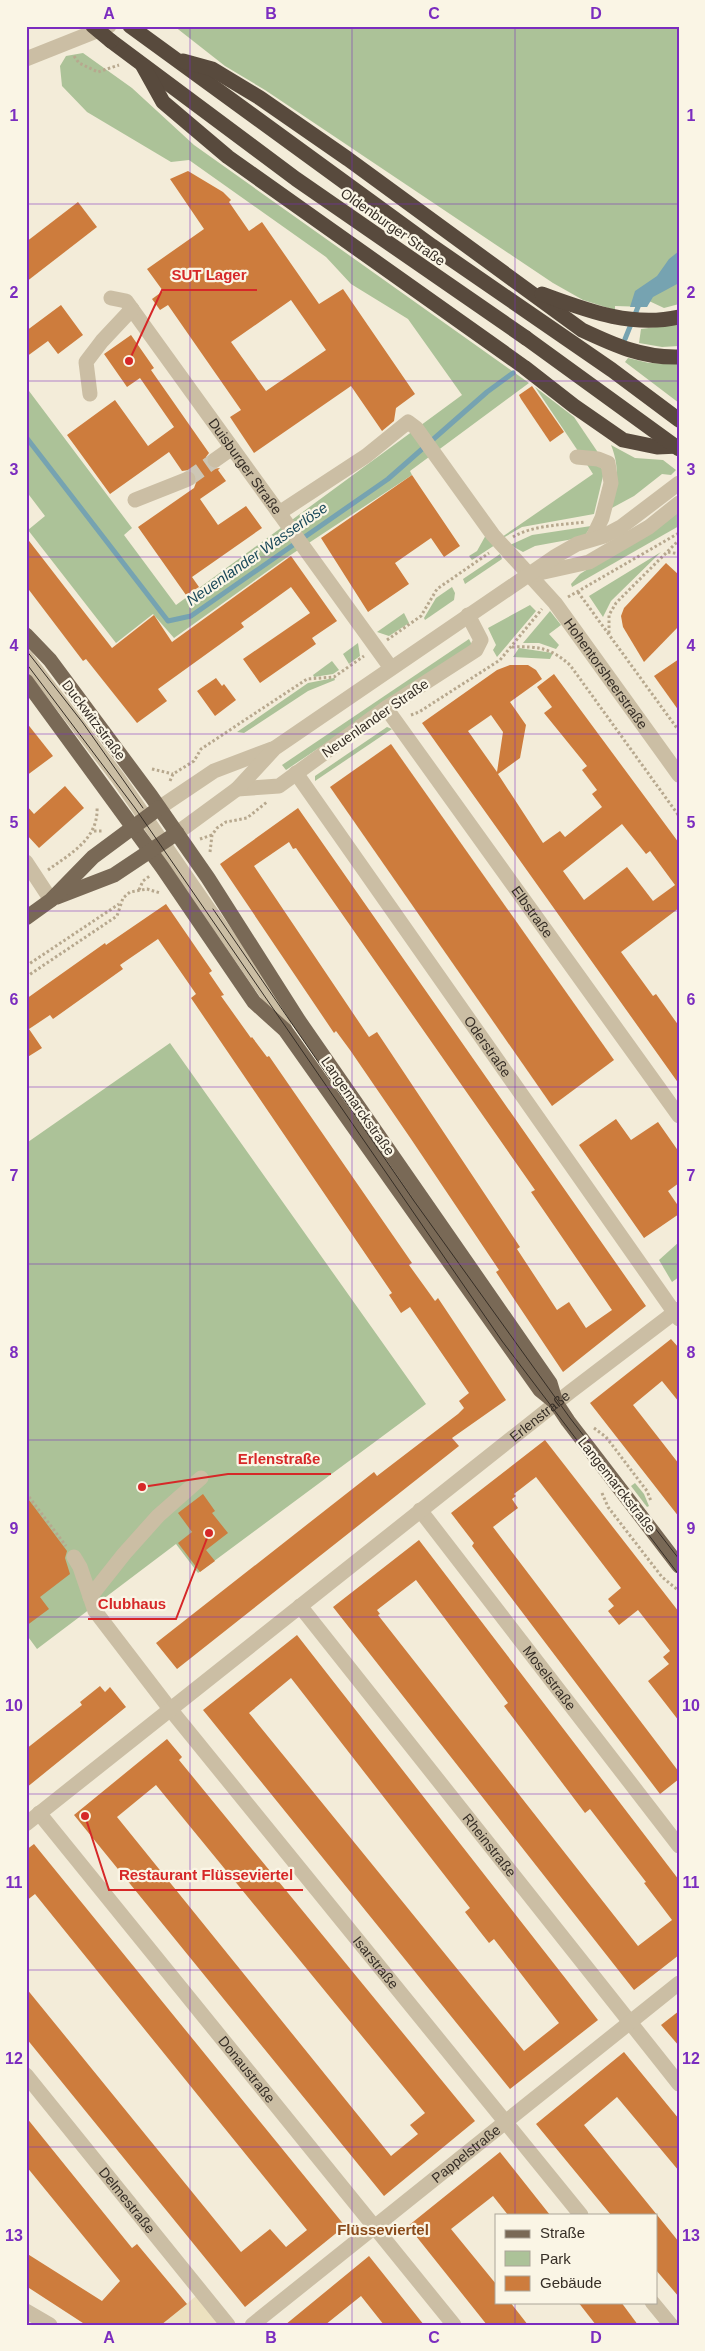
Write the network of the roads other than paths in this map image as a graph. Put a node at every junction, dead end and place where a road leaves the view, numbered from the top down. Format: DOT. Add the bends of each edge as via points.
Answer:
graph roads {
  1 [pos="93,26"];
  2 [pos="133,29"];
  3 [pos="110,34"];
  4 [pos="26,59"];
  5 [pos="174,59"];
  6 [pos="143,66"];
  7 [pos="526,289"];
  8 [pos="111,298"];
  9 [pos="132,309"];
  10 [pos="679,317"];
  11 [pos="679,357"];
  12 [pos="90,394"];
  13 [pos="679,420"];
  14 [pos="679,447"];
  15 [pos="232,448"];
  16 [pos="578,456"];
  17 [pos="215,460"];
  18 [pos="188,480"];
  19 [pos="679,483"];
  20 [pos="135,500"];
  21 [pos="679,503"];
  22 [pos="283,518"];
  23 [pos="592,540"];
  24 [pos="528,576"];
  25 [pos="468,615"];
  26 [pos="26,635"];
  27 [pos="26,657"];
  28 [pos="390,668"];
  29 [pos="26,681"];
  30 [pos="386,708"];
  31 [pos="276,748"];
  32 [pos="296,773"];
  33 [pos="679,775"];
  34 [pos="237,789"];
  35 [pos="159,808"];
  36 [pos="145,817"];
  37 [pos="133,827"];
  38 [pos="176,833"];
  39 [pos="163,842"];
  40 [pos="150,851"];
  41 [pos="26,862"];
  42 [pos="51,900"];
  43 [pos="26,918"];
  44 [pos="281,1014"];
  45 [pos="299,1021"];
  46 [pos="285,1030"];
  47 [pos="679,1116"];
  48 [pos="677,1314"];
  49 [pos="556,1403"];
  50 [pos="201,1478"];
  51 [pos="420,1510"];
  52 [pos="74,1556"];
  53 [pos="679,1566"];
  54 [pos="90,1597"];
  55 [pos="300,1606"];
  56 [pos="170,1709"];
  57 [pos="39,1813"];
  58 [pos="26,1824"];
  59 [pos="679,1846"];
  60 [pos="679,1983"];
  61 [pos="629,2023"];
  62 [pos="26,2075"];
  63 [pos="679,2084"];
  64 [pos="506,2122"];
  65 [pos="581,2214"];
  66 [pos="376,2226"];
  67 [pos="654,2304"];
  68 [pos="26,2311"];
  69 [pos="50,2325"];
  70 [pos="228,2325"];
  71 [pos="252,2325"];
  72 [pos="454,2325"];
  73 [pos="670,2325"];
  1 -- 3 [label="highway, Oldenburger Straße, bridge"];
  2 -- 5 [label="highway, Oldenburger Straße"];
  3 -- 4 [label="street" via="64,43"];
  3 -- 6 [label="highway, Oldenburger Straße"];
  5 -- 7 [label="highway" via="212,69 260,98"];
  5 -- 13 [label="highway, Oldenburger Straße" via="424,241"];
  6 -- 14 [label="highway, Oldenburger Straße, bridge" via="296,179"];
  6 -- 14 [label="highway" via="163,102 228,157 608,430 637,444"];
  7 -- 10 [label="highway" via="594,312 623,318 642,321"];
  7 -- 11 [label="highway" via="582,330 610,343 651,356"];
  8 -- 9 [label="street, Duisburger Straße" via="126,301"];
  9 -- 12 [label="street" via="86,362"];
  9 -- 15 [label="street, Duisburger Straße"];
  15 -- 17 [label="street"];
  15 -- 22 [label="street, Duisburger Straße"];
  16 -- 23 [label="street" via="608,462 611,483 602,518"];
  18 -- 20 [label="street"];
  19 -- 23 [label="street" via="621,527"];
  21 -- 24 [label="street" via="649,527 589,562"];
  22 -- 24 [label="street, Hohentorsheerstraße" via="408,422"];
  22 -- 28 [label="street, Duisburger Straße"];
  23 -- 24 [label="street" via="577,544"];
  24 -- 25 [label="street"];
  24 -- 33 [label="street, Hohentorsheerstraße" via="555,603"];
  25 -- 28 [label="street"];
  25 -- 30 [label="street, Neuenlander Straße" via="481,640 476,650"];
  26 -- 35 [label="main road, Duckwitzstraße" via="50,660"];
  27 -- 36 [label="street"];
  28 -- 31 [label="street"];
  29 -- 37 [label="main road"];
  30 -- 32 [label="street, Neuenlander Straße"];
  30 -- 47 [label="street, Elbstraße"];
  31 -- 34 [label="street"];
  31 -- 35 [label="street" via="214,771"];
  32 -- 34 [label="street, Neuenlander Straße" via="278,786"];
  32 -- 48 [label="street, Oderstraße"];
  34 -- 38 [label="street"];
  35 -- 36 [label="main road"];
  35 -- 38 [label="main road, Langemarckstraße"];
  36 -- 37 [label="main road"];
  36 -- 39 [label="street"];
  37 -- 40 [label="main road"];
  37 -- 42 [label="main road" via="93,857"];
  38 -- 39 [label="main road"];
  38 -- 45 [label="main road, Langemarckstraße"];
  39 -- 40 [label="main road"];
  39 -- 44 [label="street"];
  40 -- 42 [label="main road" via="114,875"];
  40 -- 46 [label="main road, Langemarckstraße" via="254,1002"];
  41 -- 42 [label="street"];
  42 -- 43 [label="main road"];
  44 -- 45 [label="street"];
  44 -- 46 [label="street"];
  45 -- 49 [label="main road, Langemarckstraße" via="550,1383"];
  46 -- 49 [label="main road, Langemarckstraße" via="540,1390"];
  48 -- 49 [label="street, Erlenstraße"];
  49 -- 51 [label="street, Erlenstraße"];
  49 -- 53 [label="main road, Langemarckstraße"];
  50 -- 54 [label="street" via="158,1516"];
  51 -- 55 [label="street, Erlenstraße"];
  51 -- 59 [label="street, Moselstraße"];
  52 -- 54 [label="street, Isarstraße"];
  54 -- 56 [label="street, Isarstraße" via="95,1611"];
  55 -- 56 [label="street, Erlenstraße"];
  55 -- 61 [label="street, Rheinstraße"];
  56 -- 57 [label="street, Erlenstraße"];
  56 -- 64 [label="street, Isarstraße"];
  57 -- 58 [label="street, Erlenstraße"];
  57 -- 66 [label="street, Donaustraße"];
  60 -- 61 [label="street, Pappelstraße"];
  61 -- 63 [label="street, Rheinstraße"];
  61 -- 64 [label="street, Pappelstraße"];
  62 -- 70 [label="street, Delmestraße"];
  64 -- 65 [label="street, Isarstraße"];
  64 -- 66 [label="street, Pappelstraße"];
  66 -- 71 [label="street, Pappelstraße"];
  66 -- 72 [label="street, Donaustraße"];
  67 -- 73 [label="street"];
  68 -- 69 [label="street"];
}
